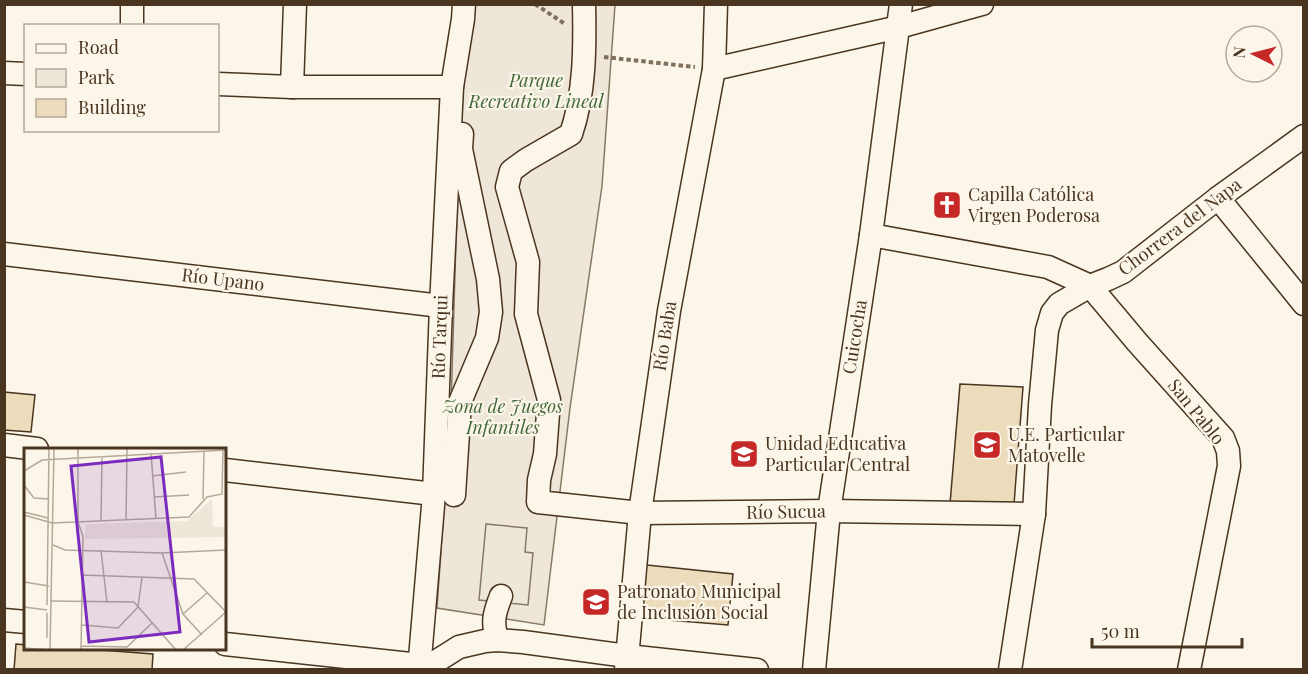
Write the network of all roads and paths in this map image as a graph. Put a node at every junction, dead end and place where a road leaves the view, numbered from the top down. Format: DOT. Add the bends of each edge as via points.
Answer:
graph roads {
  1 [pos="132,4"];
  2 [pos="295,4"];
  3 [pos="464,4"];
  4 [pos="478,4"];
  5 [pos="535,4"];
  6 [pos="584,4"];
  7 [pos="717,4"];
  8 [pos="982,4"];
  9 [pos="899,16"];
  10 [pos="132,24"];
  11 [pos="584,46"];
  12 [pos="714,69"];
  13 [pos="4,73"];
  14 [pos="24,74"];
  15 [pos="219,84"];
  16 [pos="291,87"];
  17 [pos="452,87"];
  18 [pos="1304,135"];
  19 [pos="1218,198"];
  20 [pos="871,235"];
  21 [pos="4,254"];
  22 [pos="1090,286"];
  23 [pos="1304,304"];
  24 [pos="441,306"];
  25 [pos="4,445"];
  26 [pos="29,448"];
  27 [pos="226,470"];
  28 [pos="444,495"];
  29 [pos="829,511"];
  30 [pos="640,513"];
  31 [pos="1034,514"];
  32 [pos="501,596"];
  33 [pos="4,620"];
  34 [pos="24,622"];
  35 [pos="498,640"];
  36 [pos="226,644"];
  37 [pos="626,663"];
  38 [pos="420,667"];
  39 [pos="757,669"];
  40 [pos="813,669"];
  41 [pos="1010,669"];
  42 [pos="1189,669"];
  1 -- 10 [label="street"];
  2 -- 16 [label="street"];
  3 -- 17 [label="street, Río Tarqui"];
  4 -- 28 [label="street" via="472,15 461,149 488,279 491,312 487,338 460,402"];
  5 -- 11 [label="path"];
  6 -- 11 [label="street"];
  7 -- 12 [label="street, Río Baba"];
  8 -- 9 [label="street"];
  9 -- 12 [label="street"];
  9 -- 20 [label="street, Cuicocha"];
  11 -- 12 [label="path"];
  11 -- 30 [label="street, Río Sucua" via="578,114 571,134 511,171 507,187 528,262 526,314 549,400 538,502"];
  12 -- 30 [label="street, Río Baba" via="669,311"];
  13 -- 14 [label="street"];
  15 -- 16 [label="street"];
  16 -- 17 [label="street"];
  17 -- 24 [label="street, Río Tarqui"];
  18 -- 19 [label="street, Chorrera del Napa"];
  19 -- 22 [label="street, Chorrera del Napa" via="1122,272"];
  19 -- 23 [label="street"];
  20 -- 22 [label="street" via="1048,267"];
  20 -- 29 [label="street, Cuicocha"];
  21 -- 24 [label="street, Río Upano"];
  22 -- 31 [label="street, Chorrera del Napa" via="1059,304 1047,330"];
  22 -- 42 [label="street, San Pablo" via="1222,438 1228,451 1229,466"];
  24 -- 28 [label="street, Río Tarqui"];
  25 -- 26 [label="street"];
  27 -- 28 [label="street"];
  28 -- 38 [label="street, Río Tarqui"];
  29 -- 30 [label="street, Río Sucua"];
  29 -- 31 [label="street, Río Sucua"];
  29 -- 40 [label="street, Cuicocha"];
  30 -- 37 [label="street, Río Baba"];
  31 -- 41 [label="street, Chorrera del Napa"];
  32 -- 35 [label="street" via="494,626"];
  33 -- 34 [label="street"];
  35 -- 37 [label="street"];
  35 -- 38 [label="street" via="459,647"];
  36 -- 38 [label="street"];
  37 -- 39 [label="street"];
}
